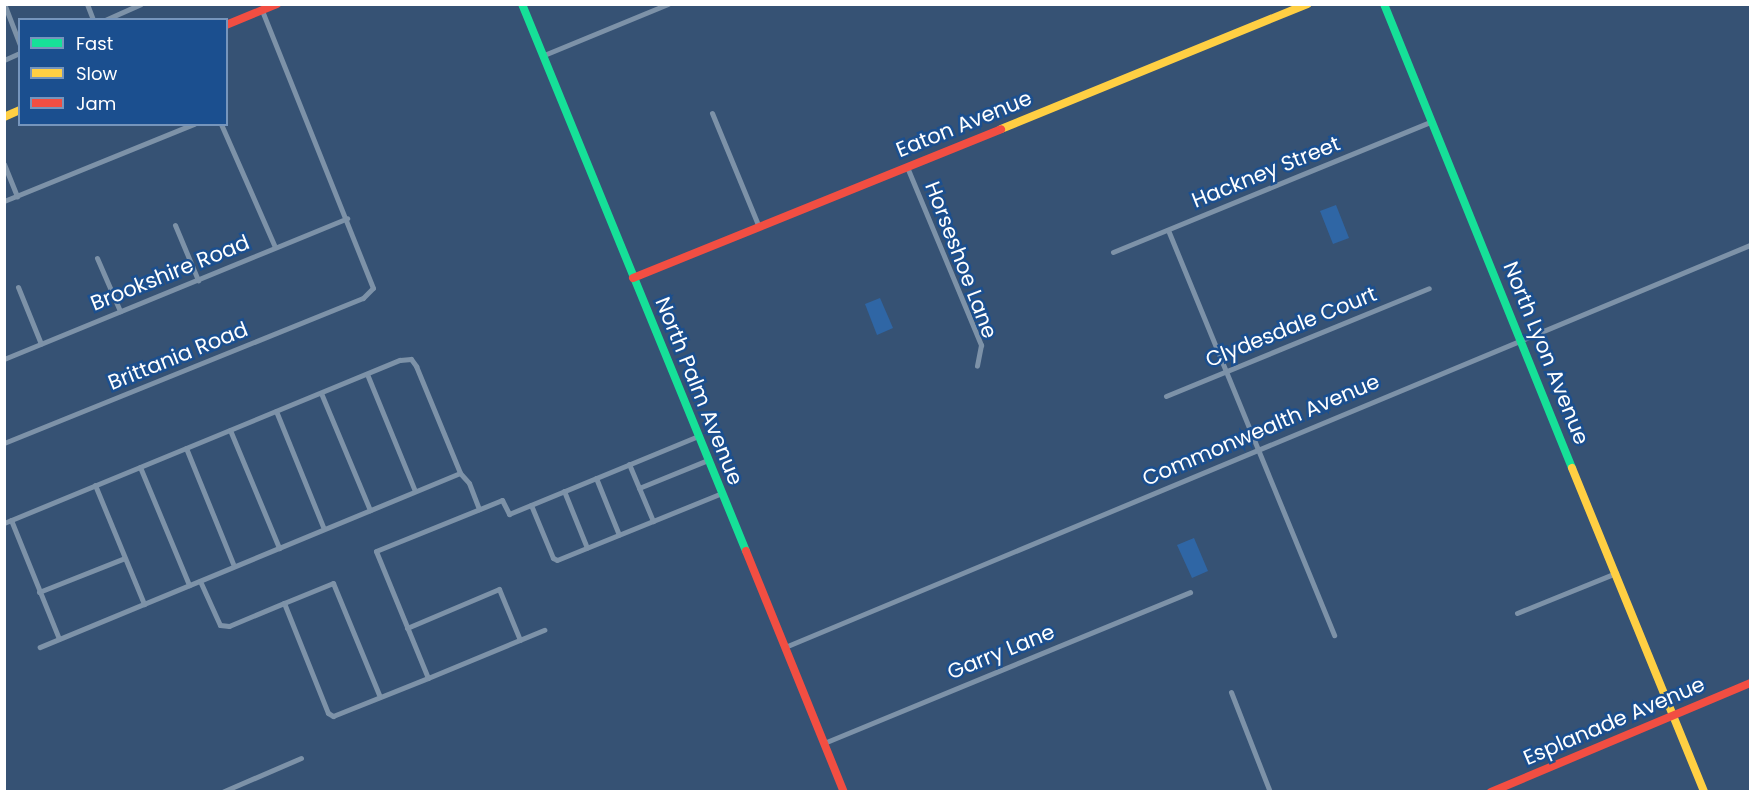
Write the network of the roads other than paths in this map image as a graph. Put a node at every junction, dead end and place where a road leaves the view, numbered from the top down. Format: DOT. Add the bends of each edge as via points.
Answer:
graph roads {
  1 [pos="141,4"];
  2 [pos="277,4"];
  3 [pos="522,4"];
  4 [pos="668,4"];
  5 [pos="1308,4"];
  6 [pos="1384,4"];
  7 [pos="5,6"];
  8 [pos="262,10"];
  9 [pos="110,18"];
  10 [pos="228,24"];
  11 [pos="18,40"];
  12 [pos="18,54"];
  13 [pos="544,55"];
  14 [pos="4,60"];
  15 [pos="18,111"];
  16 [pos="712,113"];
  17 [pos="4,117"];
  18 [pos="1432,121"];
  19 [pos="189,126"];
  20 [pos="222,126"];
  21 [pos="4,164"];
  22 [pos="908,167"];
  23 [pos="17,196"];
  24 [pos="4,201"];
  25 [pos="347,218"];
  26 [pos="175,225"];
  27 [pos="759,227"];
  28 [pos="1168,230"];
  29 [pos="1750,245"];
  30 [pos="275,248"];
  31 [pos="1113,252"];
  32 [pos="97,258"];
  33 [pos="633,278"];
  34 [pos="198,280"];
  35 [pos="18,288"];
  36 [pos="1429,288"];
  37 [pos="120,311"];
  38 [pos="1521,339"];
  39 [pos="41,344"];
  40 [pos="4,359"];
  41 [pos="977,366"];
  42 [pos="1226,371"];
  43 [pos="367,374"];
  44 [pos="321,393"];
  45 [pos="1166,396"];
  46 [pos="276,411"];
  47 [pos="230,430"];
  48 [pos="698,436"];
  49 [pos="4,443"];
  50 [pos="186,448"];
  51 [pos="1257,450"];
  52 [pos="708,460"];
  53 [pos="629,464"];
  54 [pos="140,467"];
  55 [pos="460,473"];
  56 [pos="596,478"];
  57 [pos="95,485"];
  58 [pos="639,488"];
  59 [pos="415,491"];
  60 [pos="564,491"];
  61 [pos="722,493"];
  62 [pos="531,505"];
  63 [pos="479,509"];
  64 [pos="370,510"];
  65 [pos="8,521"];
  66 [pos="653,521"];
  67 [pos="324,529"];
  68 [pos="620,535"];
  69 [pos="279,548"];
  70 [pos="587,548"];
  71 [pos="125,558"];
  72 [pos="234,566"];
  73 [pos="1616,573"];
  74 [pos="200,580"];
  75 [pos="189,585"];
  76 [pos="39,591"];
  77 [pos="1190,592"];
  78 [pos="284,603"];
  79 [pos="144,604"];
  80 [pos="1517,613"];
  81 [pos="407,628"];
  82 [pos="544,630"];
  83 [pos="1334,635"];
  84 [pos="59,639"];
  85 [pos="520,640"];
  86 [pos="40,647"];
  87 [pos="785,647"];
  88 [pos="428,678"];
  89 [pos="1750,683"];
  90 [pos="1231,692"];
  91 [pos="380,697"];
  92 [pos="1674,716"];
  93 [pos="824,743"];
  94 [pos="301,758"];
  95 [pos="222,792"];
  96 [pos="844,792"];
  97 [pos="1270,792"];
  98 [pos="1491,792"];
  99 [pos="1704,792"];
  1 -- 9 [label="street"];
  2 -- 8 [label="street"];
  3 -- 13 [label="street, North Palm Avenue"];
  4 -- 13 [label="street"];
  5 -- 22 [label="street, Eaton Avenue"];
  6 -- 18 [label="street, North Lyon Avenue"];
  7 -- 11 [label="street"];
  8 -- 10 [label="street"];
  8 -- 25 [label="street"];
  12 -- 14 [label="street"];
  13 -- 33 [label="street, North Palm Avenue"];
  15 -- 17 [label="street"];
  16 -- 27 [label="street"];
  18 -- 28 [label="street, Hackney Street"];
  18 -- 38 [label="street, North Lyon Avenue"];
  19 -- 23 [label="street"];
  20 -- 30 [label="street"];
  21 -- 23 [label="street"];
  22 -- 27 [label="street, Eaton Avenue"];
  22 -- 41 [label="street, Horseshoe Lane" via="981,345"];
  23 -- 24 [label="street"];
  25 -- 30 [label="street, Brookshire Road"];
  25 -- 49 [label="street, Brittania Road" via="373,288 363,298"];
  26 -- 34 [label="street"];
  27 -- 33 [label="street, Eaton Avenue"];
  28 -- 31 [label="street, Hackney Street"];
  28 -- 42 [label="street"];
  29 -- 38 [label="street, Commonwealth Avenue"];
  30 -- 34 [label="street, Brookshire Road"];
  32 -- 37 [label="street"];
  33 -- 48 [label="street, North Palm Avenue"];
  34 -- 37 [label="street, Brookshire Road"];
  35 -- 39 [label="street"];
  36 -- 42 [label="street, Clydesdale Court"];
  37 -- 39 [label="street, Brookshire Road"];
  38 -- 51 [label="street, Commonwealth Avenue"];
  38 -- 73 [label="street, North Lyon Avenue"];
  39 -- 40 [label="street, Brookshire Road"];
  42 -- 45 [label="street, Clydesdale Court"];
  42 -- 51 [label="street"];
  43 -- 44 [label="street"];
  43 -- 55 [label="street" via="411,359"];
  43 -- 59 [label="street"];
  44 -- 46 [label="street"];
  44 -- 64 [label="street"];
  46 -- 47 [label="street"];
  46 -- 67 [label="street"];
  47 -- 50 [label="street"];
  47 -- 69 [label="street"];
  48 -- 52 [label="street, North Palm Avenue"];
  48 -- 53 [label="street"];
  50 -- 54 [label="street"];
  50 -- 72 [label="street"];
  51 -- 83 [label="street"];
  51 -- 87 [label="street, Commonwealth Avenue"];
  52 -- 58 [label="street"];
  52 -- 61 [label="street, North Palm Avenue"];
  53 -- 56 [label="street"];
  53 -- 58 [label="street"];
  54 -- 57 [label="street"];
  54 -- 75 [label="street"];
  55 -- 59 [label="street"];
  55 -- 63 [label="street" via="469,483"];
  56 -- 60 [label="street"];
  56 -- 68 [label="street"];
  57 -- 65 [label="street"];
  57 -- 71 [label="street"];
  58 -- 66 [label="street"];
  59 -- 64 [label="street"];
  60 -- 62 [label="street"];
  60 -- 70 [label="street"];
  61 -- 66 [label="street"];
  61 -- 87 [label="street, North Palm Avenue"];
  62 -- 63 [label="street" via="509,514 502,500"];
  62 -- 70 [label="street" via="553,558 557,560"];
  63 -- 81 [label="street" via="376,551"];
  64 -- 67 [label="street"];
  65 -- 76 [label="street"];
  66 -- 68 [label="street"];
  67 -- 69 [label="street"];
  68 -- 70 [label="street"];
  69 -- 72 [label="street"];
  71 -- 76 [label="street"];
  71 -- 79 [label="street"];
  72 -- 74 [label="street"];
  73 -- 80 [label="street"];
  73 -- 92 [label="street, North Lyon Avenue"];
  74 -- 75 [label="street"];
  74 -- 78 [label="street" via="220,625 229,626"];
  75 -- 79 [label="street"];
  76 -- 84 [label="street"];
  77 -- 93 [label="street, Garry Lane"];
  78 -- 91 [label="street" via="328,713 333,716"];
  78 -- 91 [label="street" via="333,583"];
  79 -- 84 [label="street"];
  81 -- 85 [label="street" via="499,589"];
  81 -- 88 [label="street"];
  82 -- 85 [label="street"];
  84 -- 86 [label="street"];
  85 -- 88 [label="street"];
  87 -- 93 [label="street, North Palm Avenue"];
  88 -- 91 [label="street"];
  89 -- 92 [label="street, Esplanade Avenue"];
  90 -- 97 [label="street"];
  92 -- 98 [label="street, Esplanade Avenue"];
  92 -- 99 [label="street, North Lyon Avenue"];
  93 -- 96 [label="street, North Palm Avenue"];
  94 -- 95 [label="street"];
}
